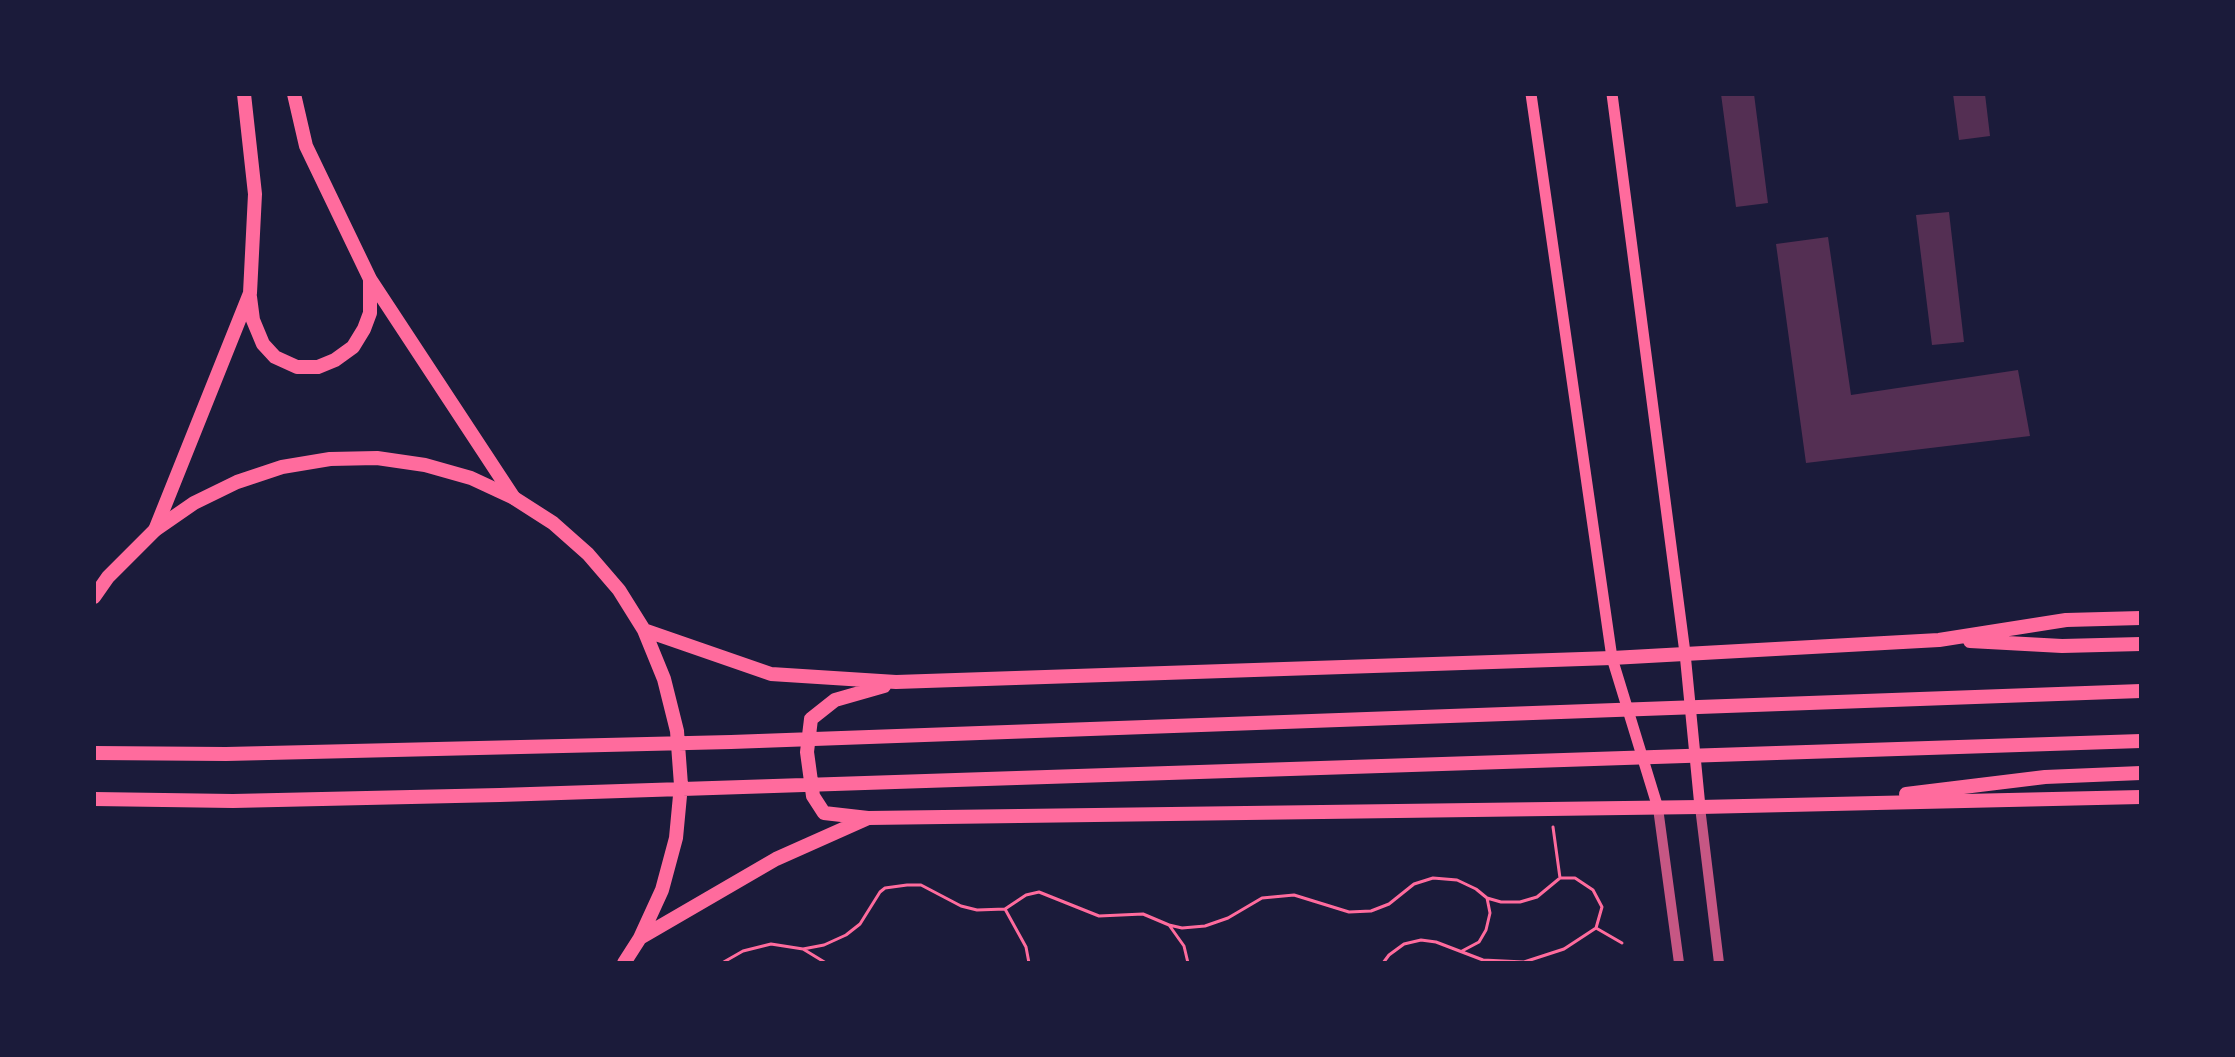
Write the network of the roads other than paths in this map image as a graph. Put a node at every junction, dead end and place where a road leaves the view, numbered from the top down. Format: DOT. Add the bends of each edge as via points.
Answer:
graph roads {
  1 [pos="244,94"];
  2 [pos="294,94"];
  3 [pos="1531,94"];
  4 [pos="1612,94"];
  5 [pos="370,279"];
  6 [pos="250,293"];
  7 [pos="514,498"];
  8 [pos="155,530"];
  9 [pos="101,580"];
  10 [pos="94,597"];
  11 [pos="2141,618"];
  12 [pos="644,630"];
  13 [pos="1939,640"];
  14 [pos="2141,644"];
  15 [pos="1685,653"];
  16 [pos="1612,658"];
  17 [pos="896,682"];
  18 [pos="2141,691"];
  19 [pos="2141,741"];
  20 [pos="94,753"];
  21 [pos="2141,773"];
  22 [pos="2141,797"];
  23 [pos="94,799"];
  24 [pos="1826,804"];
  25 [pos="1700,807"];
  26 [pos="1658,808"];
  27 [pos="868,818"];
  28 [pos="640,938"];
  29 [pos="624,963"];
  30 [pos="1679,963"];
  31 [pos="1719,963"];
  1 -- 6 [label="highway" via="255,194"];
  2 -- 5 [label="highway" via="306,146"];
  3 -- 16 [label="main road"];
  4 -- 15 [label="main road"];
  5 -- 6 [label="highway" via="372,296 364,329 353,347 318,367 297,367 275,357 263,344"];
  5 -- 7 [label="highway"];
  6 -- 8 [label="highway"];
  7 -- 8 [label="highway" via="425,465 330,459 237,482"];
  7 -- 12 [label="highway" via="588,554"];
  8 -- 9 [label="highway"];
  9 -- 10 [label="highway"];
  11 -- 13 [label="highway" via="2066,620"];
  12 -- 17 [label="highway" via="771,674"];
  12 -- 28 [label="highway" via="674,718 681,785 676,838 662,890"];
  13 -- 14 [label="highway"];
  13 -- 15 [label="highway"];
  15 -- 16 [label="highway"];
  15 -- 25 [label="main road"];
  16 -- 17 [label="highway"];
  16 -- 26 [label="main road"];
  17 -- 27 [label="highway" via="835,700 811,719 807,752 813,796 824,813"];
  18 -- 20 [label="highway" via="731,742"];
  19 -- 23 [label="highway" via="531,794"];
  21 -- 24 [label="highway" via="2045,777"];
  22 -- 24 [label="highway"];
  24 -- 25 [label="highway"];
  25 -- 26 [label="highway"];
  25 -- 31 [label="street"];
  26 -- 27 [label="highway"];
  26 -- 30 [label="street"];
  27 -- 28 [label="highway" via="776,859"];
  28 -- 29 [label="highway"];
}
